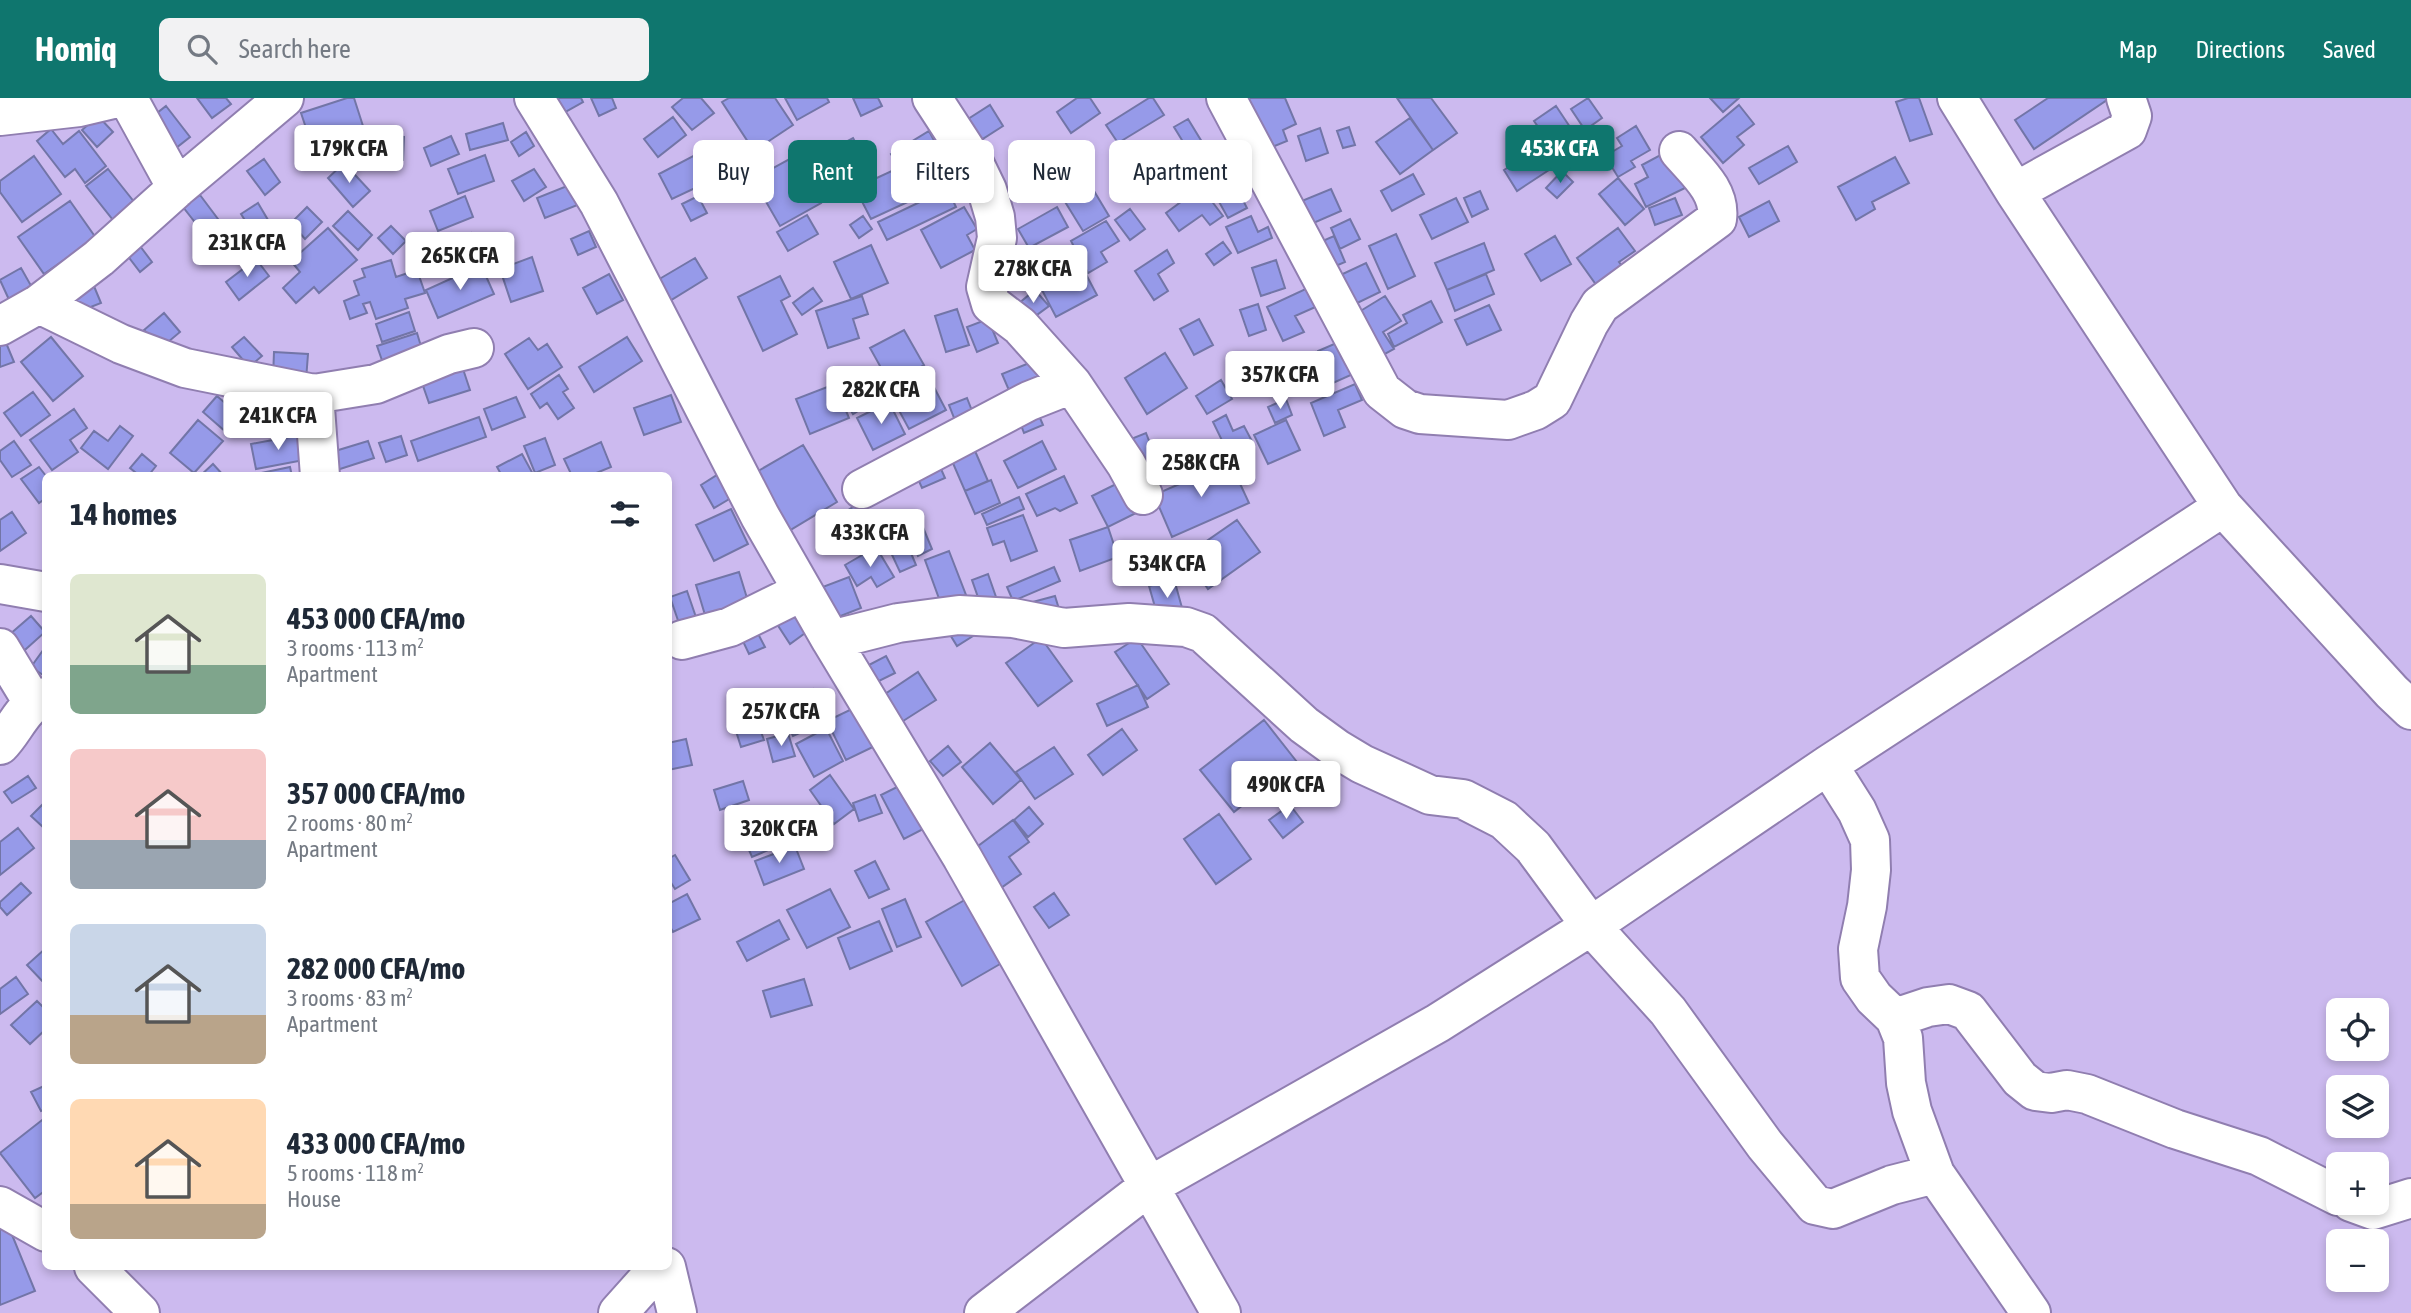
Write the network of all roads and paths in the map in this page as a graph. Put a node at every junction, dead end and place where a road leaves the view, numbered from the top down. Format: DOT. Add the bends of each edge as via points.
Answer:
graph roads {
  1 [pos="117,98"];
  2 [pos="124,98"];
  3 [pos="284,98"];
  4 [pos="534,98"];
  5 [pos="933,98"];
  6 [pos="1226,98"];
  7 [pos="1957,98"];
  8 [pos="2126,98"];
  9 [pos="0,116"];
  10 [pos="1679,151"];
  11 [pos="177,188"];
  12 [pos="2015,192"];
  13 [pos="40,304"];
  14 [pos="0,326"];
  15 [pos="474,348"];
  16 [pos="1072,384"];
  17 [pos="314,394"];
  18 [pos="320,472"];
  19 [pos="862,489"];
  20 [pos="1143,495"];
  21 [pos="2223,507"];
  22 [pos="0,584"];
  23 [pos="42,591"];
  24 [pos="803,592"];
  25 [pos="682,640"];
  26 [pos="831,640"];
  27 [pos="0,648"];
  28 [pos="39,699"];
  29 [pos="2411,710"];
  30 [pos="0,745"];
  31 [pos="1828,765"];
  32 [pos="1591,926"];
  33 [pos="1895,1018"];
  34 [pos="1935,1174"];
  35 [pos="1148,1187"];
  36 [pos="2326,1190"];
  37 [pos="0,1206"];
  38 [pos="2407,1206"];
  39 [pos="2389,1208"];
  40 [pos="42,1230"];
  41 [pos="97,1270"];
  42 [pos="656,1270"];
  43 [pos="668,1270"];
  44 [pos="140,1313"];
  45 [pos="618,1313"];
  46 [pos="677,1313"];
  47 [pos="984,1313"];
  48 [pos="1222,1313"];
  49 [pos="2031,1313"];
  1 -- 9 [label="street"];
  2 -- 11 [label="street"];
  3 -- 11 [label="street"];
  4 -- 24 [label="street" via="599,203"];
  5 -- 16 [label="street" via="973,161 995,217 997,238 986,287 991,304 1020,326"];
  6 -- 10 [label="street" via="1382,391 1420,414 1508,420 1552,400 1600,305 1717,219 1713,192"];
  7 -- 12 [label="street"];
  8 -- 12 [label="street" via="2132,116 2127,131"];
  11 -- 13 [label="street"];
  12 -- 21 [label="street"];
  13 -- 14 [label="street"];
  13 -- 17 [label="street" via="121,344 185,368"];
  15 -- 17 [label="street" via="376,384"];
  16 -- 19 [label="street" via="1030,401"];
  16 -- 20 [label="street"];
  17 -- 18 [label="street"];
  21 -- 29 [label="street"];
  21 -- 31 [label="street"];
  22 -- 23 [label="street"];
  24 -- 25 [label="street" via="730,627"];
  24 -- 26 [label="street"];
  26 -- 32 [label="street" via="898,623 959,615 1013,618 1064,628 1129,623 1186,627 1203,633 1337,749 1420,790 1463,799 1504,820 1533,847"];
  26 -- 35 [label="street" via="962,857"];
  27 -- 28 [label="street"];
  28 -- 30 [label="street"];
  31 -- 32 [label="street"];
  31 -- 33 [label="street" via="1870,839 1871,870 1858,949 1860,978"];
  32 -- 34 [label="street" via="1668,1011 1765,1145 1815,1205 1833,1209 1892,1185"];
  32 -- 35 [label="street" via="1438,1023"];
  33 -- 34 [label="street" via="1903,1038 1912,1111"];
  33 -- 36 [label="street" via="1949,1004 1968,1011 2020,1079 2035,1091 2087,1094 2259,1156"];
  34 -- 49 [label="street"];
  35 -- 47 [label="street"];
  35 -- 48 [label="street"];
  37 -- 40 [label="street"];
  38 -- 39 [label="street"];
  41 -- 44 [label="street"];
  42 -- 45 [label="street"];
  43 -- 46 [label="street"];
}
